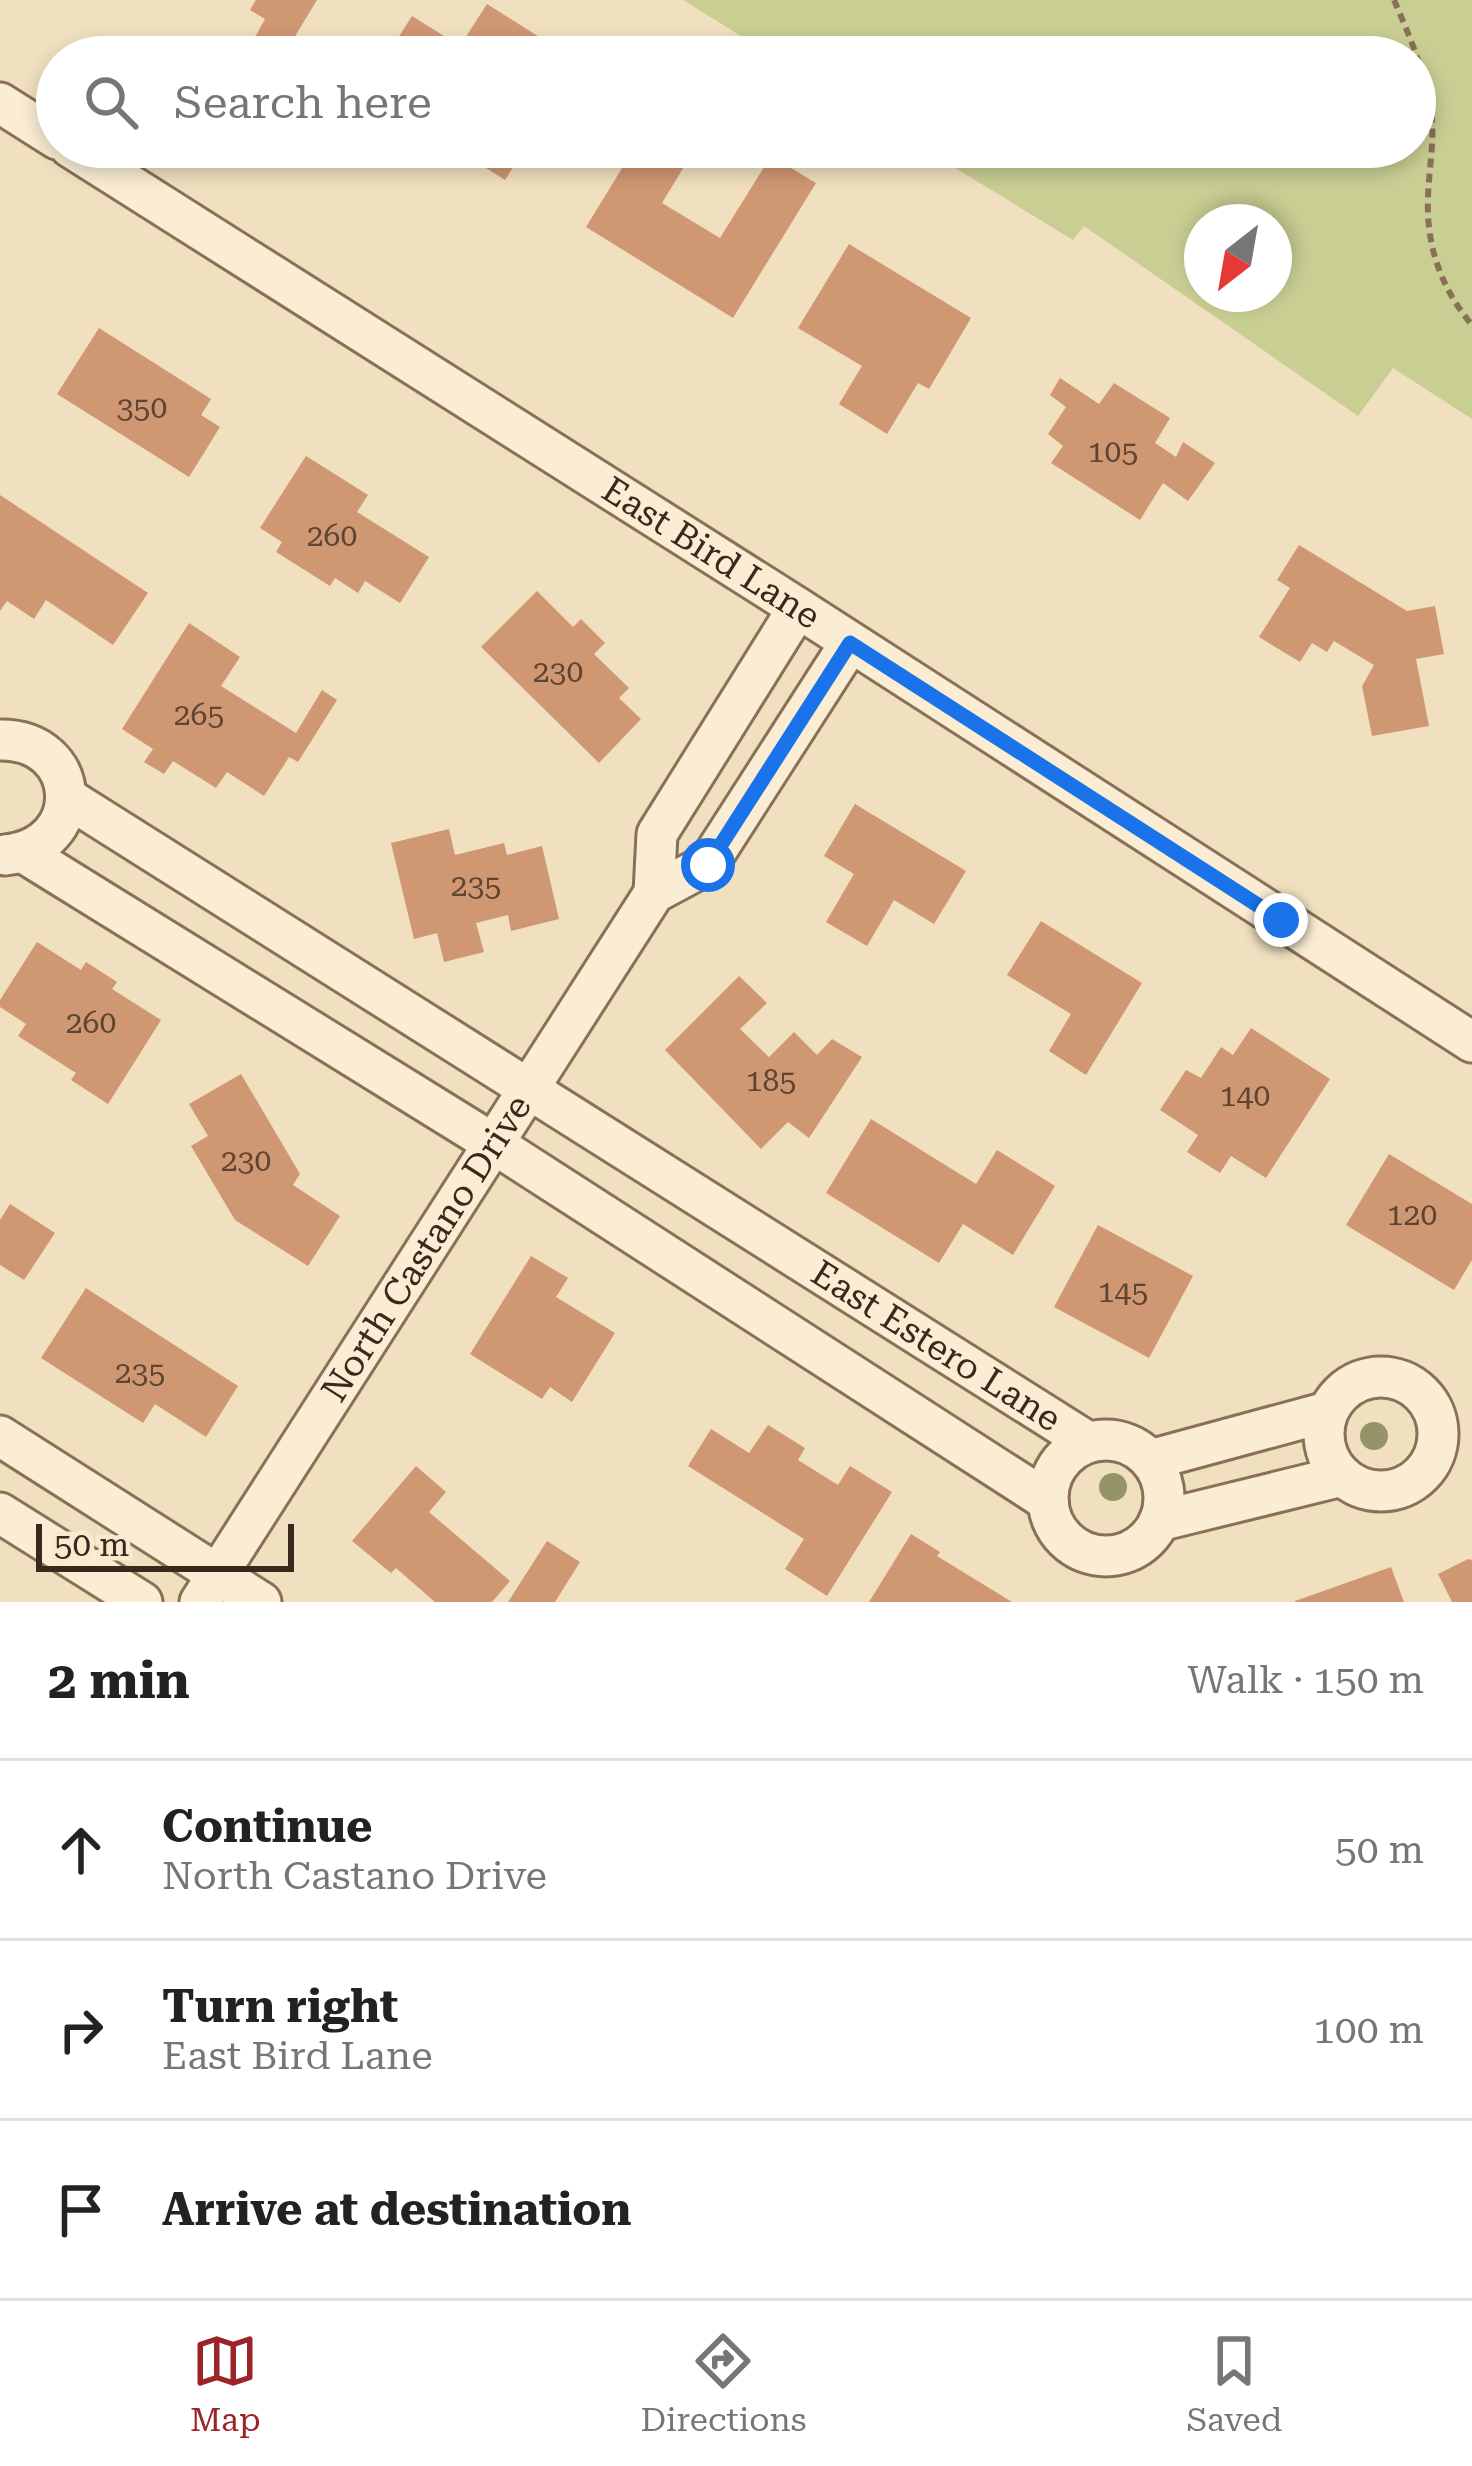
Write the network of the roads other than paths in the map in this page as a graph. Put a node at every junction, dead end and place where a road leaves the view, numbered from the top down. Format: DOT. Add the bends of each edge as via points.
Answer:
graph roads {
  1 [pos="0,103"];
  2 [pos="36,126"];
  3 [pos="103,168"];
  4 [pos="798,608"];
  5 [pos="850,643"];
  6 [pos="0,740"];
  7 [pos="66,796"];
  8 [pos="12,854"];
  9 [pos="654,893"];
  10 [pos="261,921"];
  11 [pos="227,976"];
  12 [pos="1472,1042"];
  13 [pos="529,1091"];
  14 [pos="494,1144"];
  15 [pos="782,1250"];
  16 [pos="747,1307"];
  17 [pos="1328,1412"];
  18 [pos="0,1436"];
  19 [pos="1088,1442"];
  20 [pos="1150,1460"];
  21 [pos="1342,1476"];
  22 [pos="1048,1501"];
  23 [pos="0,1513"];
  24 [pos="1160,1521"];
  25 [pos="209,1588"];
  26 [pos="142,1602"];
  27 [pos="261,1602"];
  1 -- 2 [label="street"];
  3 -- 4 [label="street, East Bird Lane"];
  4 -- 5 [label="street, East Bird Lane"];
  4 -- 9 [label="street, North Castano Drive" via="657,834"];
  5 -- 9 [label="street" via="708,865"];
  5 -- 12 [label="street, East Bird Lane"];
  6 -- 7 [label="street" via="39,748 63,778"];
  7 -- 8 [label="street" via="59,826 38,848"];
  7 -- 10 [label="street, East Estero Lane"];
  8 -- 11 [label="street, East Estero Lane"];
  9 -- 13 [label="street, North Castano Drive"];
  10 -- 11 [label="street"];
  10 -- 13 [label="street, East Estero Lane"];
  11 -- 14 [label="street, East Estero Lane"];
  13 -- 14 [label="street, North Castano Drive"];
  13 -- 15 [label="street, East Estero Lane"];
  14 -- 16 [label="street, East Estero Lane"];
  14 -- 25 [label="street, North Castano Drive"];
  15 -- 16 [label="street, East Estero Lane"];
  15 -- 19 [label="street, East Estero Lane"];
  16 -- 22 [label="street, East Estero Lane"];
  17 -- 20 [label="street"];
  17 -- 21 [label="street" via="1325,1446"];
  17 -- 21 [label="street" via="1353,1383 1391,1377 1409,1383 1435,1412 1439,1431 1428,1468 1414,1481 1378,1491"];
  18 -- 25 [label="street"];
  19 -- 20 [label="street" via="1122,1442"];
  19 -- 22 [label="street" via="1058,1465"];
  20 -- 24 [label="street" via="1164,1489"];
  21 -- 24 [label="street"];
  22 -- 24 [label="street" via="1062,1536 1096,1555 1134,1549"];
  23 -- 26 [label="street"];
  25 -- 27 [label="street"];
}
